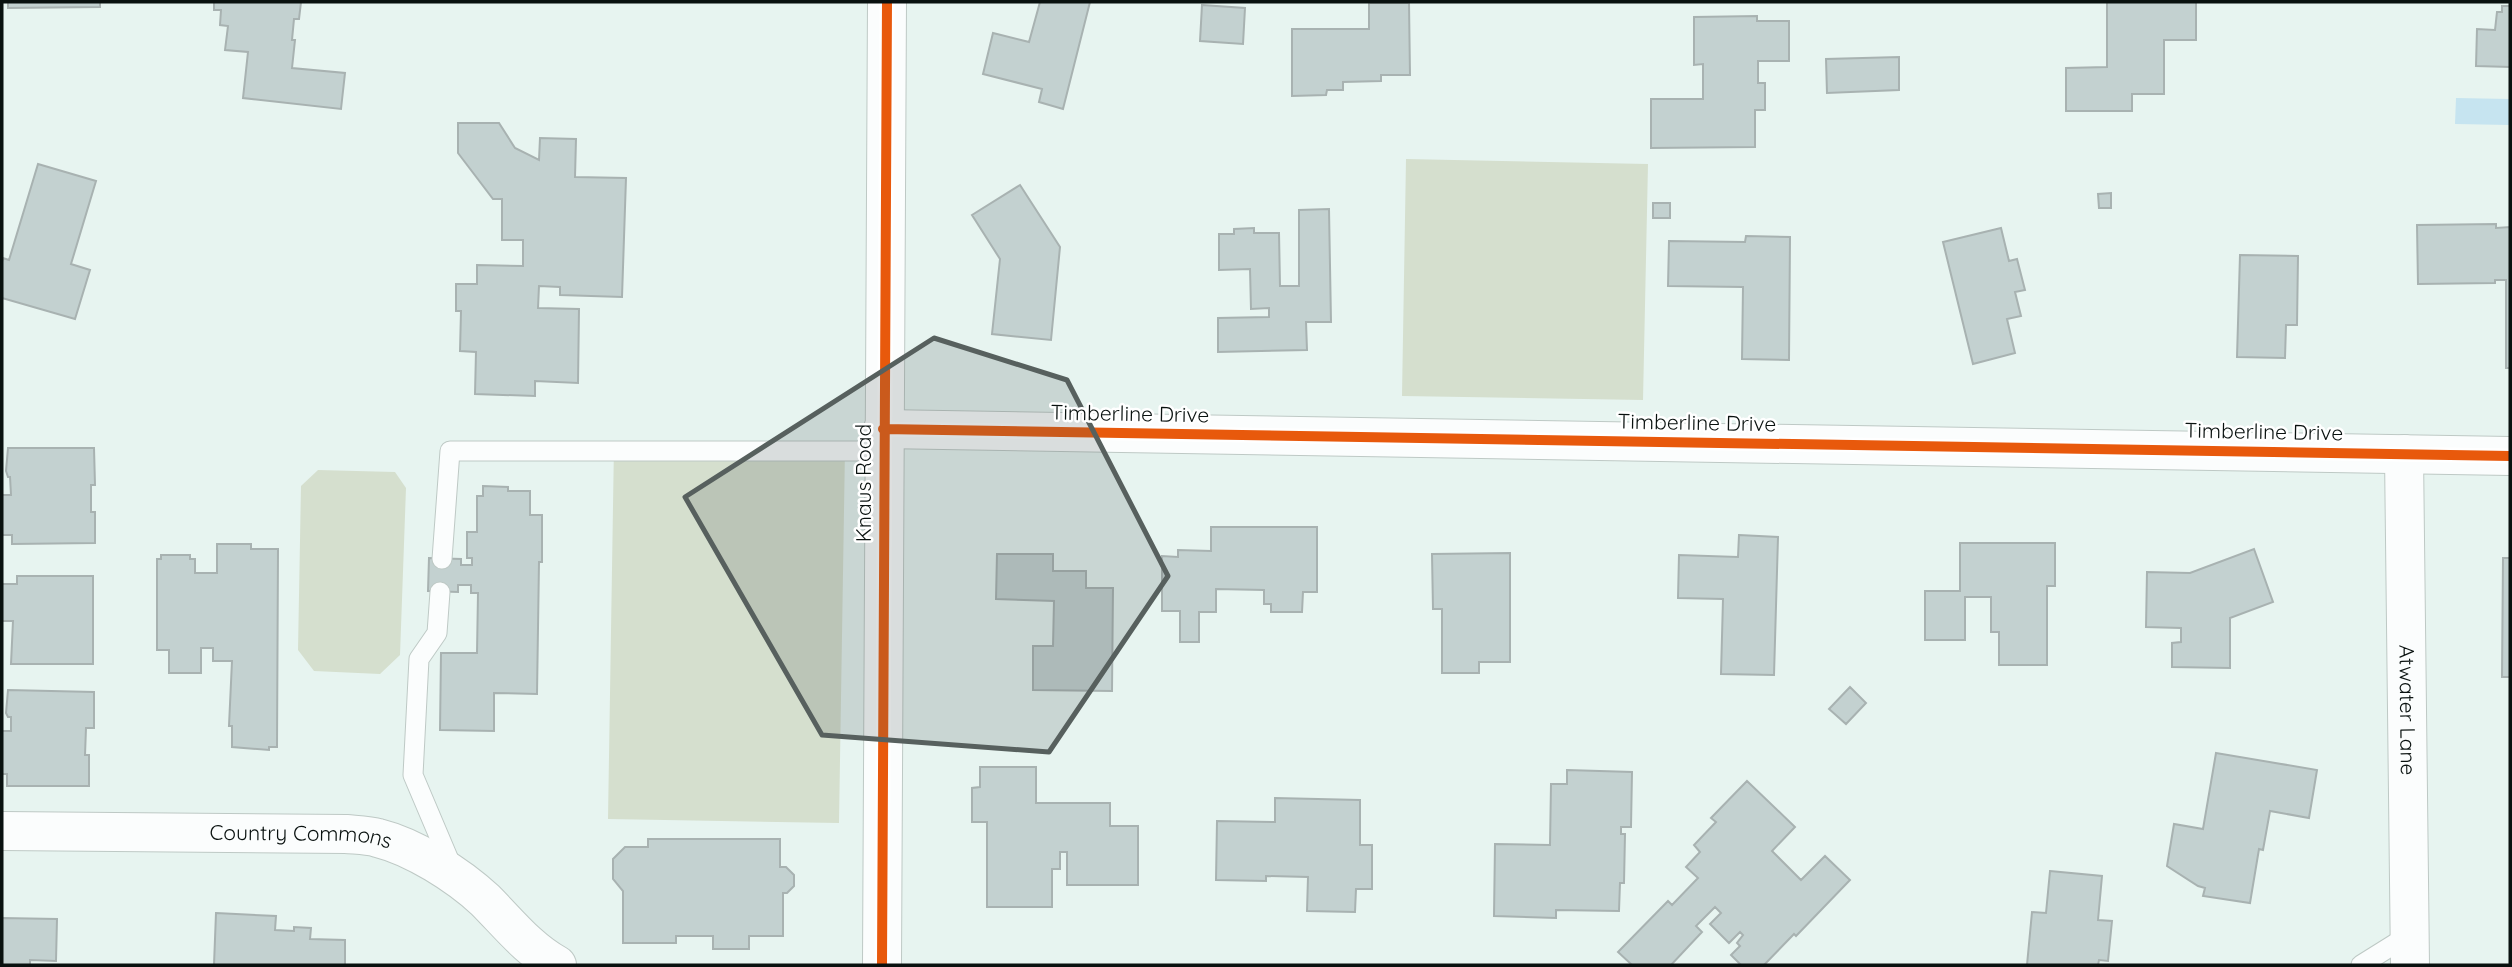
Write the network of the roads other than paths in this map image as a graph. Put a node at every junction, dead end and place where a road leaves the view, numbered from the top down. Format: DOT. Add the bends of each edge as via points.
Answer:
graph roads {
  1 [pos="887,2"];
  2 [pos="883,440"];
  3 [pos="2404,454"];
  4 [pos="2510,456"];
  5 [pos="442,559"];
  6 [pos="440,592"];
  7 [pos="2,831"];
  8 [pos="457,878"];
  9 [pos="2409,950"];
  10 [pos="556,965"];
  11 [pos="882,965"];
  12 [pos="2361,965"];
  1 -- 2 [label="street, Knaus Road"];
  2 -- 3 [label="street, Timberline Drive"];
  2 -- 5 [label="lane" via="450,451"];
  2 -- 11 [label="street, Knaus Road"];
  3 -- 4 [label="street, Timberline Drive"];
  3 -- 9 [label="street, Atwater Lane"];
  6 -- 8 [label="lane" via="437,633 419,659 412,775"];
  7 -- 8 [label="street, Country Commons" via="346,834 378,838"];
  8 -- 10 [label="street, Country Commons"];
  9 -- 12 [label="lane"];
}
